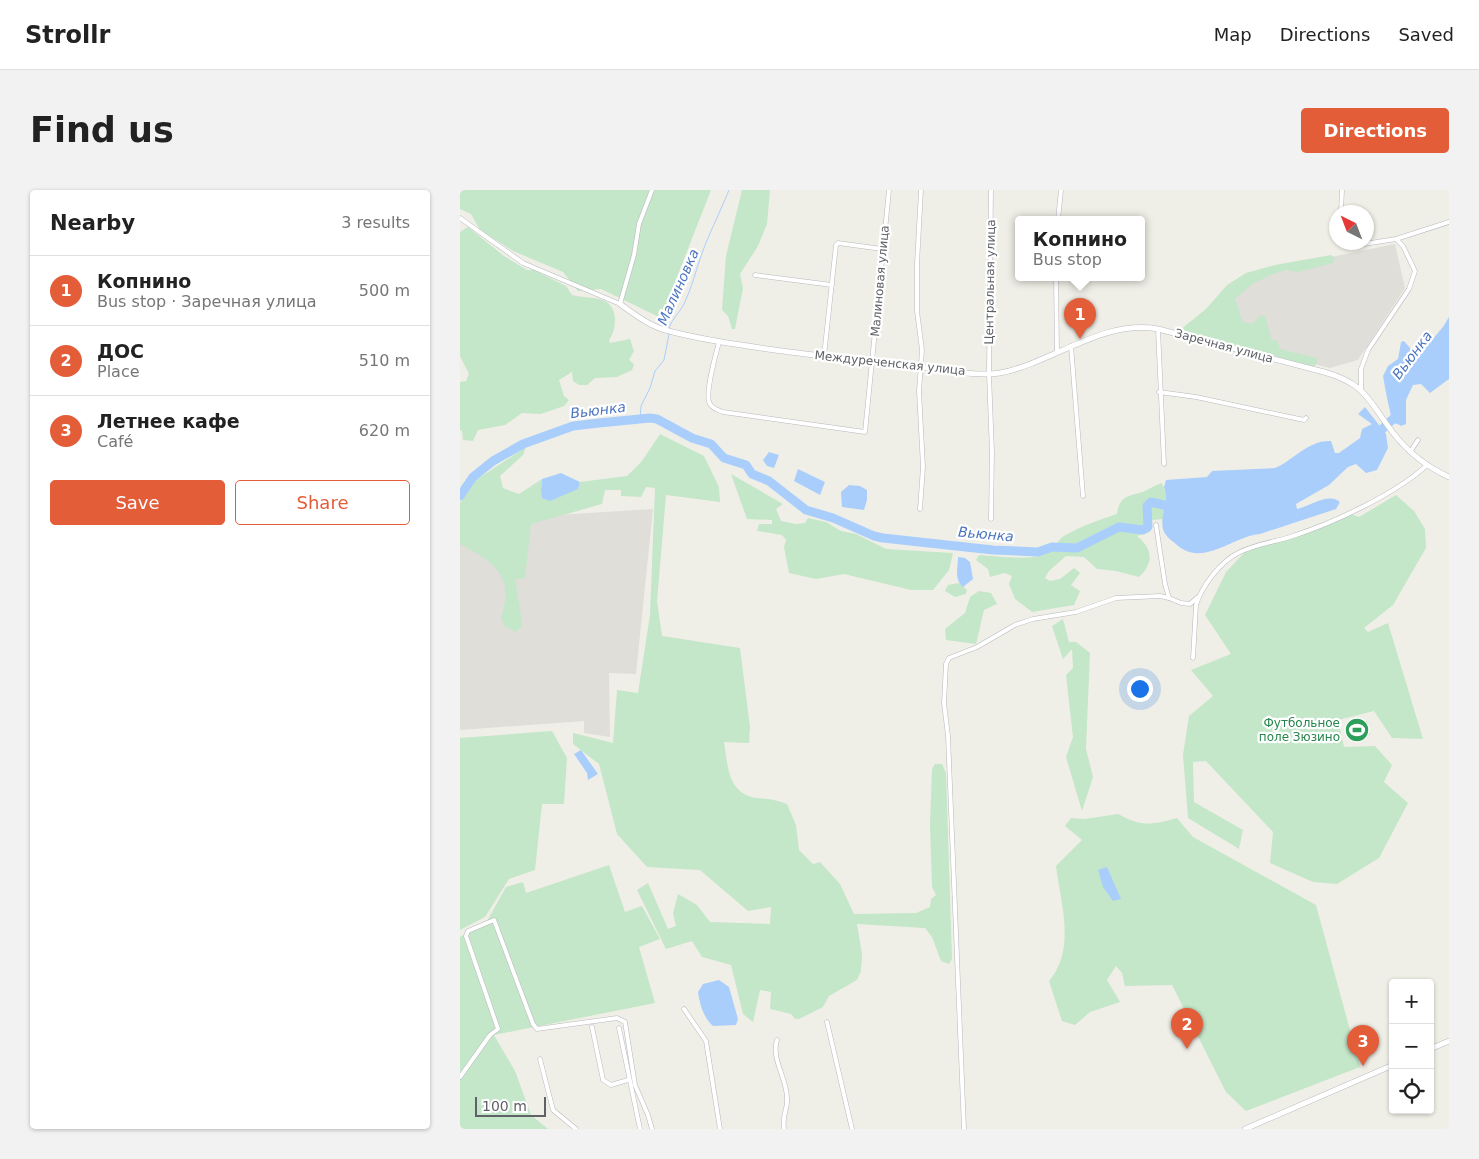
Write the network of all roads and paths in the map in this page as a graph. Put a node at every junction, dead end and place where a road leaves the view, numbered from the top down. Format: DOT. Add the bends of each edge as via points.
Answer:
graph roads {
  1 [pos="652,190"];
  2 [pos="889,190"];
  3 [pos="921,190"];
  4 [pos="991,190"];
  5 [pos="1061,190"];
  6 [pos="1342,190"];
  7 [pos="1341,205"];
  8 [pos="1058,216"];
  9 [pos="460,218"];
  10 [pos="1449,222"];
  11 [pos="1396,239"];
  12 [pos="1374,242"];
  13 [pos="882,249"];
  14 [pos="755,275"];
  15 [pos="1056,281"];
  16 [pos="832,285"];
  17 [pos="620,304"];
  18 [pos="1158,329"];
  19 [pos="719,342"];
  20 [pos="1071,346"];
  21 [pos="1057,352"];
  22 [pos="824,356"];
  23 [pos="873,363"];
  24 [pos="922,367"];
  25 [pos="989,374"];
  26 [pos="1361,390"];
  27 [pos="1159,392"];
  28 [pos="1306,418"];
  29 [pos="1418,440"];
  30 [pos="1410,452"];
  31 [pos="1164,464"];
  32 [pos="1426,465"];
  33 [pos="1449,477"];
  34 [pos="1083,496"];
  35 [pos="920,509"];
  36 [pos="991,519"];
  37 [pos="1156,525"];
  38 [pos="1198,597"];
  39 [pos="1170,598"];
  40 [pos="1193,658"];
  41 [pos="684,1010"];
  42 [pos="827,1022"];
  43 [pos="592,1027"];
  44 [pos="619,1028"];
  45 [pos="777,1040"];
  46 [pos="1449,1041"];
  47 [pos="1434,1047"];
  48 [pos="540,1058"];
  49 [pos="1389,1067"];
  50 [pos="460,1077"];
  51 [pos="628,1080"];
  52 [pos="576,1129"];
  53 [pos="640,1129"];
  54 [pos="652,1129"];
  55 [pos="720,1129"];
  56 [pos="784,1129"];
  57 [pos="852,1129"];
  58 [pos="964,1129"];
  59 [pos="1245,1129"];
  1 -- 17 [label="street" via="639,224"];
  2 -- 13 [label="street, Малиновая улица"];
  3 -- 24 [label="street" via="917,264"];
  4 -- 25 [label="street, Центральная улица"];
  5 -- 8 [label="street"];
  6 -- 7 [label="street"];
  9 -- 17 [label="street" via="523,262"];
  10 -- 11 [label="street"];
  11 -- 12 [label="street"];
  11 -- 26 [label="street" via="1416,271 1409,289 1368,350 1361,369"];
  13 -- 16 [label="street" via="838,243"];
  13 -- 23 [label="street, Малиновая улица"];
  14 -- 16 [label="street"];
  15 -- 21 [label="street"];
  16 -- 22 [label="street"];
  17 -- 19 [label="street, Междуреченская улица" via="664,330"];
  18 -- 20 [label="street, Заречная улица" via="1122,329"];
  18 -- 26 [label="street, Заречная улица" via="1336,375"];
  18 -- 27 [label="street"];
  19 -- 22 [label="street, Междуреченская улица"];
  19 -- 23 [label="street, Малиновая улица" via="708,394 708,400 715,409 864,432"];
  20 -- 21 [label="street, Заречная улица"];
  20 -- 34 [label="street"];
  21 -- 25 [label="street, Междуреченская улица" via="1015,369"];
  22 -- 23 [label="street, Междуреченская улица"];
  23 -- 24 [label="street, Междуреченская улица"];
  24 -- 25 [label="street, Междуреченская улица"];
  24 -- 35 [label="street" via="919,391 923,468"];
  25 -- 36 [label="street, Центральная улица"];
  26 -- 30 [label="street, Заречная улица"];
  27 -- 28 [label="street"];
  27 -- 31 [label="street"];
  29 -- 30 [label="street"];
  30 -- 32 [label="street, Заречная улица"];
  32 -- 33 [label="street, Заречная улица"];
  32 -- 38 [label="street" via="1380,497 1327,524 1237,554 1207,582"];
  37 -- 39 [label="street"];
  38 -- 39 [label="street" via="1190,604"];
  38 -- 40 [label="street"];
  39 -- 58 [label="street" via="1116,598 1076,612 1033,619 1014,625 977,647 955,654 946,664 944,703"];
  41 -- 55 [label="street" via="706,1041"];
  42 -- 57 [label="street"];
  43 -- 51 [label="street" via="603,1080 612,1085"];
  44 -- 51 [label="street"];
  45 -- 56 [label="street" via="779,1069 788,1100 783,1114"];
  46 -- 47 [label="street"];
  48 -- 52 [label="street" via="553,1110"];
  49 -- 59 [label="street"];
  50 -- 54 [label="street" via="490,1035 498,1030 466,936 468,931 494,920 537,1029 617,1018 625,1022 635,1085"];
  51 -- 53 [label="street"];
}
